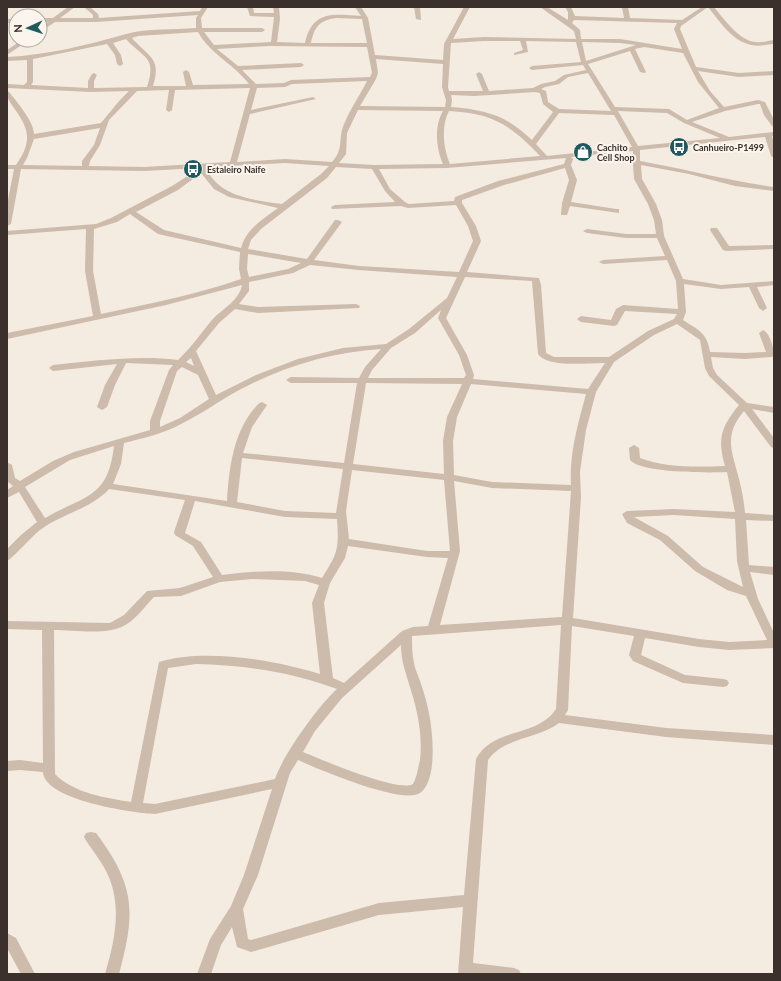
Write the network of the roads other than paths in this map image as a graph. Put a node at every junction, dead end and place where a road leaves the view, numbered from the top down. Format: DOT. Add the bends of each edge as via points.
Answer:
graph roads {
  1 [pos="72,7"];
  2 [pos="87,7"];
  3 [pos="172,7"];
  4 [pos="205,7"];
  5 [pos="250,7"];
  6 [pos="276,7"];
  7 [pos="279,7"];
  8 [pos="358,7"];
  9 [pos="417,7"];
  10 [pos="467,7"];
  11 [pos="543,7"];
  12 [pos="568,7"];
  13 [pos="625,7"];
  14 [pos="706,7"];
  15 [pos="711,7"];
  16 [pos="200,13"];
  17 [pos="173,15"];
  18 [pos="277,15"];
  19 [pos="365,18"];
  20 [pos="419,19"];
  21 [pos="627,19"];
  22 [pos="96,20"];
  23 [pos="571,20"];
  24 [pos="48,21"];
  25 [pos="52,21"];
  26 [pos="684,22"];
  27 [pos="48,24"];
  28 [pos="199,30"];
  29 [pos="262,30"];
  30 [pos="127,36"];
  31 [pos="523,40"];
  32 [pos="449,41"];
  33 [pos="109,42"];
  34 [pos="579,42"];
  35 [pos="774,42"];
  36 [pos="274,44"];
  37 [pos="308,44"];
  38 [pos="369,45"];
  39 [pos="643,46"];
  40 [pos="213,47"];
  41 [pos="632,49"];
  42 [pos="685,51"];
  43 [pos="516,54"];
  44 [pos="372,57"];
  45 [pos="30,58"];
  46 [pos="7,59"];
  47 [pos="446,62"];
  48 [pos="585,63"];
  49 [pos="120,64"];
  50 [pos="301,65"];
  51 [pos="237,68"];
  52 [pos="532,68"];
  53 [pos="695,69"];
  54 [pos="590,71"];
  55 [pos="186,72"];
  56 [pos="643,72"];
  57 [pos="774,73"];
  58 [pos="479,74"];
  59 [pos="94,75"];
  60 [pos="373,78"];
  61 [pos="7,86"];
  62 [pos="254,86"];
  63 [pos="26,87"];
  64 [pos="190,88"];
  65 [pos="135,89"];
  66 [pos="149,89"];
  67 [pos="172,89"];
  68 [pos="91,90"];
  69 [pos="535,90"];
  70 [pos="447,93"];
  71 [pos="487,93"];
  72 [pos="8,96"];
  73 [pos="313,99"];
  74 [pos="355,108"];
  75 [pos="446,109"];
  76 [pos="723,109"];
  77 [pos="169,110"];
  78 [pos="557,111"];
  79 [pos="616,111"];
  80 [pos="247,113"];
  81 [pos="686,122"];
  82 [pos="104,125"];
  83 [pos="774,125"];
  84 [pos="771,135"];
  85 [pos="31,137"];
  86 [pos="730,139"];
  87 [pos="532,144"];
  88 [pos="636,149"];
  89 [pos="590,154"];
  90 [pos="570,155"];
  91 [pos="774,156"];
  92 [pos="545,158"];
  93 [pos="638,162"];
  94 [pos="336,163"];
  95 [pos="233,164"];
  96 [pos="210,165"];
  97 [pos="374,166"];
  98 [pos="447,166"];
  99 [pos="568,166"];
  100 [pos="7,167"];
  101 [pos="18,167"];
  102 [pos="84,169"];
  103 [pos="202,170"];
  104 [pos="774,189"];
  105 [pos="458,203"];
  106 [pos="566,203"];
  107 [pos="401,204"];
  108 [pos="284,207"];
  109 [pos="335,207"];
  110 [pos="130,211"];
  111 [pos="616,211"];
  112 [pos="564,213"];
  113 [pos="338,222"];
  114 [pos="7,224"];
  115 [pos="90,227"];
  116 [pos="714,230"];
  117 [pos="587,231"];
  118 [pos="7,233"];
  119 [pos="660,236"];
  120 [pos="774,247"];
  121 [pos="244,251"];
  122 [pos="669,258"];
  123 [pos="310,262"];
  124 [pos="603,262"];
  125 [pos="461,274"];
  126 [pos="245,280"];
  127 [pos="680,282"];
  128 [pos="774,283"];
  129 [pos="752,285"];
  130 [pos="450,299"];
  131 [pos="233,306"];
  132 [pos="356,306"];
  133 [pos="763,308"];
  134 [pos="680,316"];
  135 [pos="96,317"];
  136 [pos="581,319"];
  137 [pos="763,333"];
  138 [pos="7,336"];
  139 [pos="388,346"];
  140 [pos="192,351"];
  141 [pos="707,354"];
  142 [pos="611,360"];
  143 [pos="123,361"];
  144 [pos="181,363"];
  145 [pos="53,368"];
  146 [pos="202,373"];
  147 [pos="292,380"];
  148 [pos="362,380"];
  149 [pos="468,381"];
  150 [pos="591,392"];
  151 [pos="214,400"];
  152 [pos="262,405"];
  153 [pos="744,405"];
  154 [pos="102,407"];
  155 [pos="774,410"];
  156 [pos="155,432"];
  157 [pos="119,442"];
  158 [pos="774,445"];
  159 [pos="634,448"];
  160 [pos="239,455"];
  161 [pos="7,465"];
  162 [pos="347,466"];
  163 [pos="730,469"];
  164 [pos="448,477"];
  165 [pos="20,486"];
  166 [pos="107,486"];
  167 [pos="574,488"];
  168 [pos="7,496"];
  169 [pos="191,498"];
  170 [pos="232,506"];
  171 [pos="739,515"];
  172 [pos="341,516"];
  173 [pos="774,518"];
  174 [pos="43,523"];
  175 [pos="344,542"];
  176 [pos="454,555"];
  177 [pos="7,558"];
  178 [pos="744,568"];
  179 [pos="774,571"];
  180 [pos="219,579"];
  181 [pos="324,583"];
  182 [pos="750,594"];
  183 [pos="566,621"];
  184 [pos="7,625"];
  185 [pos="48,626"];
  186 [pos="433,630"];
  187 [pos="641,633"];
  188 [pos="406,634"];
  189 [pos="774,644"];
  190 [pos="327,681"];
  191 [pos="723,683"];
  192 [pos="345,688"];
  193 [pos="559,718"];
  194 [pos="774,740"];
  195 [pos="295,754"];
  196 [pos="7,766"];
  197 [pos="49,768"];
  198 [pos="281,783"];
  199 [pos="136,808"];
  200 [pos="92,837"];
  201 [pos="471,900"];
  202 [pos="236,909"];
  203 [pos="7,939"];
  204 [pos="465,971"];
  205 [pos="28,974"];
  206 [pos="112,974"];
  207 [pos="204,974"];
  208 [pos="514,974"];
  1 -- 25 [label="street"];
  2 -- 22 [label="street" via="96,15"];
  3 -- 17 [label="street"];
  4 -- 16 [label="street"];
  5 -- 18 [label="street" via="252,15"];
  6 -- 7 [label="street"];
  6 -- 18 [label="street"];
  8 -- 19 [label="street"];
  9 -- 20 [label="street"];
  10 -- 32 [label="street"];
  11 -- 23 [label="street"];
  12 -- 23 [label="street" via="572,12"];
  13 -- 21 [label="street"];
  14 -- 26 [label="street"];
  15 -- 35 [label="street" via="731,31 747,42"];
  16 -- 17 [label="street"];
  16 -- 28 [label="street"];
  17 -- 22 [label="street"];
  18 -- 36 [label="street"];
  19 -- 37 [label="street" via="324,17 314,24"];
  19 -- 38 [label="street"];
  21 -- 23 [label="street"];
  21 -- 26 [label="street"];
  22 -- 25 [label="street"];
  23 -- 34 [label="street" via="577,30"];
  24 -- 25 [label="street"];
  25 -- 27 [label="street"];
  26 -- 42 [label="street" via="677,29"];
  28 -- 29 [label="street"];
  28 -- 30 [label="street"];
  28 -- 40 [label="street" via="205,41"];
  30 -- 33 [label="street"];
  30 -- 66 [label="street" via="133,45 140,47 152,60 155,68"];
  31 -- 32 [label="street"];
  31 -- 34 [label="street"];
  31 -- 43 [label="street" via="526,52"];
  32 -- 47 [label="street"];
  33 -- 45 [label="street"];
  33 -- 49 [label="street" via="118,55"];
  34 -- 39 [label="street" via="620,41"];
  34 -- 48 [label="street"];
  36 -- 37 [label="street"];
  36 -- 40 [label="street"];
  37 -- 38 [label="street"];
  38 -- 44 [label="street"];
  39 -- 41 [label="street"];
  39 -- 42 [label="street"];
  40 -- 51 [label="street"];
  41 -- 48 [label="street"];
  41 -- 56 [label="street"];
  42 -- 53 [label="street"];
  44 -- 47 [label="street"];
  44 -- 60 [label="street" via="375,73"];
  45 -- 46 [label="street"];
  45 -- 63 [label="street" via="30,82"];
  47 -- 70 [label="street"];
  48 -- 52 [label="street"];
  48 -- 54 [label="street"];
  50 -- 51 [label="street"];
  51 -- 62 [label="street"];
  53 -- 57 [label="street" via="739,75"];
  53 -- 76 [label="street" via="707,92"];
  54 -- 69 [label="street" via="566,76 558,82"];
  54 -- 79 [label="street"];
  55 -- 64 [label="street"];
  58 -- 71 [label="street"];
  59 -- 68 [label="street"];
  60 -- 62 [label="street" via="291,82 286,86"];
  60 -- 74 [label="street"];
  61 -- 63 [label="street"];
  62 -- 64 [label="street"];
  62 -- 80 [label="street"];
  63 -- 68 [label="street"];
  64 -- 67 [label="street"];
  65 -- 66 [label="street"];
  65 -- 68 [label="street"];
  65 -- 82 [label="street"];
  66 -- 67 [label="street"];
  67 -- 77 [label="street"];
  69 -- 71 [label="street"];
  69 -- 78 [label="street" via="543,91 545,103"];
  70 -- 71 [label="street"];
  70 -- 75 [label="street" via="449,100"];
  72 -- 85 [label="street" via="28,125"];
  73 -- 80 [label="street"];
  74 -- 75 [label="street"];
  74 -- 94 [label="street" via="344,133 343,154"];
  75 -- 87 [label="street" via="479,113 504,122"];
  75 -- 98 [label="street" via="441,120 441,152"];
  76 -- 81 [label="street"];
  76 -- 83 [label="street" via="760,102 763,103"];
  78 -- 79 [label="street"];
  78 -- 87 [label="street"];
  79 -- 81 [label="street" via="669,111"];
  79 -- 88 [label="street"];
  80 -- 95 [label="street"];
  81 -- 86 [label="street"];
  82 -- 85 [label="street"];
  82 -- 102 [label="street"];
  84 -- 86 [label="street"];
  84 -- 91 [label="street"];
  85 -- 101 [label="street"];
  86 -- 88 [label="street"];
  87 -- 92 [label="street"];
  88 -- 89 [label="street"];
  88 -- 93 [label="street"];
  89 -- 90 [label="street"];
  89 -- 93 [label="street"];
  90 -- 92 [label="street"];
  90 -- 99 [label="street"];
  92 -- 98 [label="street"];
  93 -- 104 [label="street" via="735,184"];
  93 -- 119 [label="street" via="638,179 652,204"];
  94 -- 95 [label="street" via="285,161"];
  94 -- 97 [label="street"];
  94 -- 108 [label="street" via="324,176"];
  95 -- 96 [label="street"];
  96 -- 102 [label="street"];
  96 -- 103 [label="street"];
  97 -- 98 [label="street"];
  97 -- 107 [label="street"];
  99 -- 105 [label="street" via="501,183 458,199"];
  99 -- 106 [label="street" via="573,180"];
  100 -- 101 [label="street"];
  101 -- 102 [label="street"];
  101 -- 114 [label="street"];
  103 -- 108 [label="street" via="226,192"];
  103 -- 110 [label="street" via="175,188"];
  105 -- 107 [label="street" via="408,206"];
  105 -- 125 [label="street" via="472,226 477,241"];
  106 -- 111 [label="street"];
  106 -- 112 [label="street"];
  107 -- 109 [label="street"];
  108 -- 121 [label="street" via="247,239"];
  110 -- 115 [label="street" via="114,220"];
  110 -- 121 [label="street" via="161,232"];
  113 -- 123 [label="street"];
  115 -- 118 [label="street"];
  115 -- 135 [label="street" via="89,271"];
  116 -- 120 [label="street" via="729,249"];
  117 -- 119 [label="street" via="626,236"];
  119 -- 122 [label="street"];
  121 -- 123 [label="street"];
  121 -- 126 [label="street"];
  122 -- 124 [label="street"];
  122 -- 127 [label="street"];
  123 -- 125 [label="street" via="359,268"];
  123 -- 126 [label="street" via="282,273"];
  125 -- 130 [label="street"];
  125 -- 142 [label="street" via="536,280 542,354 553,360"];
  126 -- 131 [label="street" via="245,291"];
  126 -- 135 [label="street" via="166,303"];
  127 -- 129 [label="street" via="721,287"];
  127 -- 134 [label="street"];
  128 -- 129 [label="street"];
  129 -- 133 [label="street"];
  130 -- 139 [label="street" via="412,331"];
  130 -- 149 [label="street" via="442,318 468,366"];
  131 -- 132 [label="street" via="258,310"];
  131 -- 140 [label="street" via="216,321"];
  134 -- 136 [label="street" via="623,308 614,323"];
  134 -- 141 [label="street" via="704,340"];
  134 -- 142 [label="street"];
  135 -- 138 [label="street"];
  137 -- 141 [label="street" via="771,354"];
  139 -- 148 [label="street"];
  139 -- 151 [label="street" via="356,348 283,365"];
  140 -- 144 [label="street"];
  140 -- 146 [label="street"];
  141 -- 153 [label="street" via="713,376"];
  142 -- 150 [label="street"];
  143 -- 144 [label="street"];
  143 -- 145 [label="street"];
  143 -- 154 [label="street"];
  144 -- 146 [label="street"];
  144 -- 156 [label="street" via="174,370 164,394 155,421"];
  146 -- 151 [label="street"];
  147 -- 148 [label="street"];
  148 -- 149 [label="street"];
  148 -- 162 [label="street" via="355,434"];
  149 -- 150 [label="street"];
  149 -- 164 [label="street" via="452,417 448,441"];
  150 -- 167 [label="street" via="581,430"];
  151 -- 156 [label="street" via="187,419"];
  152 -- 160 [label="street" via="246,428"];
  153 -- 155 [label="street"];
  153 -- 158 [label="street"];
  153 -- 163 [label="street" via="732,417 727,429 725,443"];
  156 -- 157 [label="street"];
  157 -- 165 [label="street" via="63,460"];
  157 -- 166 [label="street" via="114,471"];
  159 -- 163 [label="street" via="635,460 645,464"];
  160 -- 162 [label="street"];
  160 -- 170 [label="street" via="232,488"];
  161 -- 165 [label="street" via="10,479"];
  162 -- 164 [label="street"];
  162 -- 172 [label="street"];
  163 -- 171 [label="street" via="738,492"];
  164 -- 167 [label="street" via="492,485"];
  164 -- 176 [label="street"];
  165 -- 168 [label="street"];
  165 -- 174 [label="street"];
  166 -- 169 [label="street"];
  166 -- 174 [label="street" via="92,498"];
  167 -- 183 [label="street" via="576,497"];
  169 -- 170 [label="street"];
  169 -- 180 [label="street" via="180,535 197,544"];
  170 -- 172 [label="street" via="295,516"];
  171 -- 173 [label="street"];
  171 -- 178 [label="street"];
  171 -- 182 [label="street" via="674,512 627,514 631,521 664,538 699,569 731,587"];
  172 -- 175 [label="street"];
  174 -- 177 [label="street" via="13,548"];
  175 -- 176 [label="street" via="427,554"];
  175 -- 181 [label="street" via="340,558"];
  176 -- 186 [label="street"];
  178 -- 179 [label="street"];
  178 -- 182 [label="street"];
  180 -- 181 [label="street" via="272,575 306,577"];
  180 -- 185 [label="street" via="180,592 151,594 119,625"];
  181 -- 190 [label="street" via="318,603"];
  182 -- 189 [label="street"];
  183 -- 186 [label="street"];
  183 -- 187 [label="street"];
  183 -- 193 [label="street" via="564,695"];
  184 -- 185 [label="street"];
  185 -- 197 [label="street"];
  186 -- 188 [label="street"];
  187 -- 189 [label="street" via="730,646"];
  187 -- 191 [label="street" via="635,655 637,658 683,679"];
  188 -- 192 [label="street"];
  188 -- 195 [label="street" via="408,664 416,688 426,737 427,764 420,784 409,791 382,785 340,773"];
  190 -- 192 [label="street"];
  190 -- 199 [label="street" via="318,677 223,660 194,659 163,664"];
  192 -- 195 [label="street" via="310,728"];
  193 -- 194 [label="street" via="693,736"];
  193 -- 201 [label="street" via="550,724 502,741 490,749 482,759"];
  195 -- 198 [label="street" via="284,772"];
  196 -- 197 [label="street"];
  197 -- 199 [label="street" via="52,782 62,788"];
  198 -- 199 [label="street" via="155,809"];
  198 -- 202 [label="street" via="251,875"];
  200 -- 206 [label="street" via="116,878 124,901 122,928"];
  201 -- 202 [label="street" via="379,910 251,946 242,943"];
  201 -- 204 [label="street"];
  202 -- 207 [label="street" via="215,943"];
  203 -- 205 [label="street" via="12,942"];
  204 -- 208 [label="street"];
}
